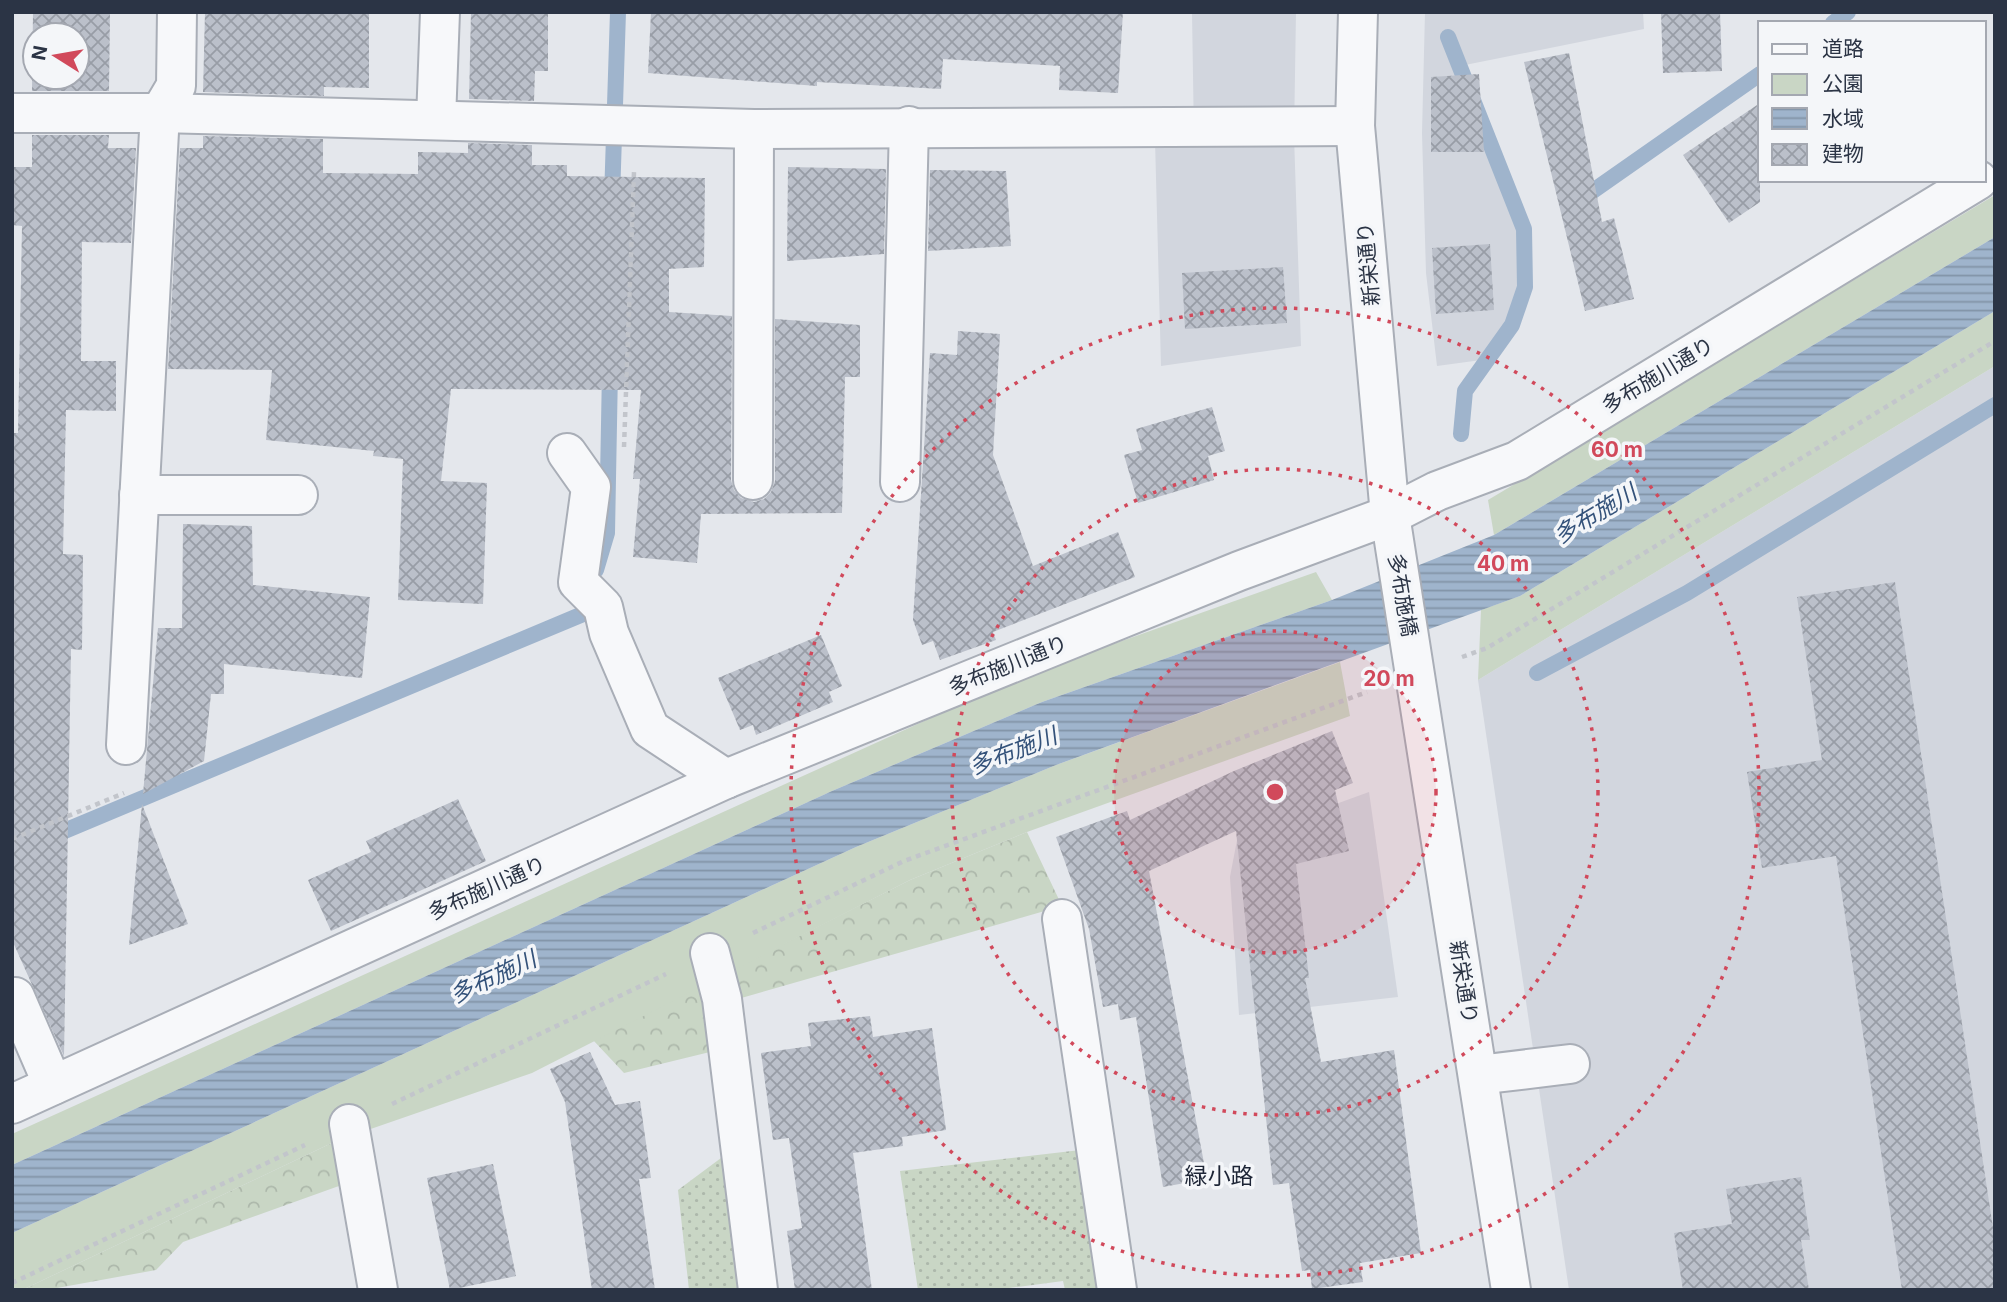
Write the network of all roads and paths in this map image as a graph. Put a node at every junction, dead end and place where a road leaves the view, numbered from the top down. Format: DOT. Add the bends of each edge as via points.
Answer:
graph roads {
  1 [pos="177,12"];
  2 [pos="440,12"];
  3 [pos="1357,12"];
  4 [pos="12,113"];
  5 [pos="160,113"];
  6 [pos="436,120"];
  7 [pos="619,125"];
  8 [pos="909,126"];
  9 [pos="1355,126"];
  10 [pos="754,129"];
  11 [pos="1975,182"];
  12 [pos="1995,341"];
  13 [pos="567,453"];
  14 [pos="624,458"];
  15 [pos="753,480"];
  16 [pos="900,482"];
  17 [pos="139,495"];
  18 [pos="298,495"];
  19 [pos="1390,515"];
  20 [pos="1462,657"];
  21 [pos="1416,674"];
  22 [pos="126,745"];
  23 [pos="726,779"];
  24 [pos="12,839"];
  25 [pos="1062,919"];
  26 [pos="710,953"];
  27 [pos="15,997"];
  28 [pos="1570,1065"];
  29 [pos="1478,1075"];
  30 [pos="53,1085"];
  31 [pos="12,1104"];
  32 [pos="349,1124"];
  33 [pos="378,1290"];
  34 [pos="758,1290"];
  35 [pos="1117,1290"];
  36 [pos="1511,1290"];
  1 -- 5 [label="street" via="176,86"];
  2 -- 6 [label="street"];
  3 -- 9 [label="street, 新栄通り"];
  4 -- 5 [label="street"];
  5 -- 6 [label="street"];
  5 -- 17 [label="street"];
  6 -- 7 [label="street"];
  7 -- 10 [label="street"];
  7 -- 14 [label="path"];
  8 -- 9 [label="street"];
  8 -- 10 [label="street"];
  8 -- 16 [label="street"];
  9 -- 19 [label="street, 新栄通り"];
  10 -- 15 [label="street"];
  11 -- 19 [label="street, 多布施川通り" via="1517,461 1437,491"];
  12 -- 20 [label="path" via="1487,648"];
  13 -- 23 [label="street" via="591,487 578,582 603,607 609,633 650,729"];
  17 -- 18 [label="street"];
  17 -- 22 [label="street"];
  19 -- 21 [label="street, 多布施橋"];
  19 -- 23 [label="street, 多布施川通り" via="1239,571"];
  21 -- 29 [label="street, 新栄通り"];
  22 -- 24 [label="path" via="124,795"];
  23 -- 30 [label="street, 多布施川通り"];
  25 -- 35 [label="street"];
  26 -- 34 [label="street" via="722,999"];
  27 -- 30 [label="street"];
  28 -- 29 [label="street"];
  29 -- 36 [label="street, 新栄通り"];
  30 -- 31 [label="street, 多布施川通り"];
  32 -- 33 [label="street"];
}
